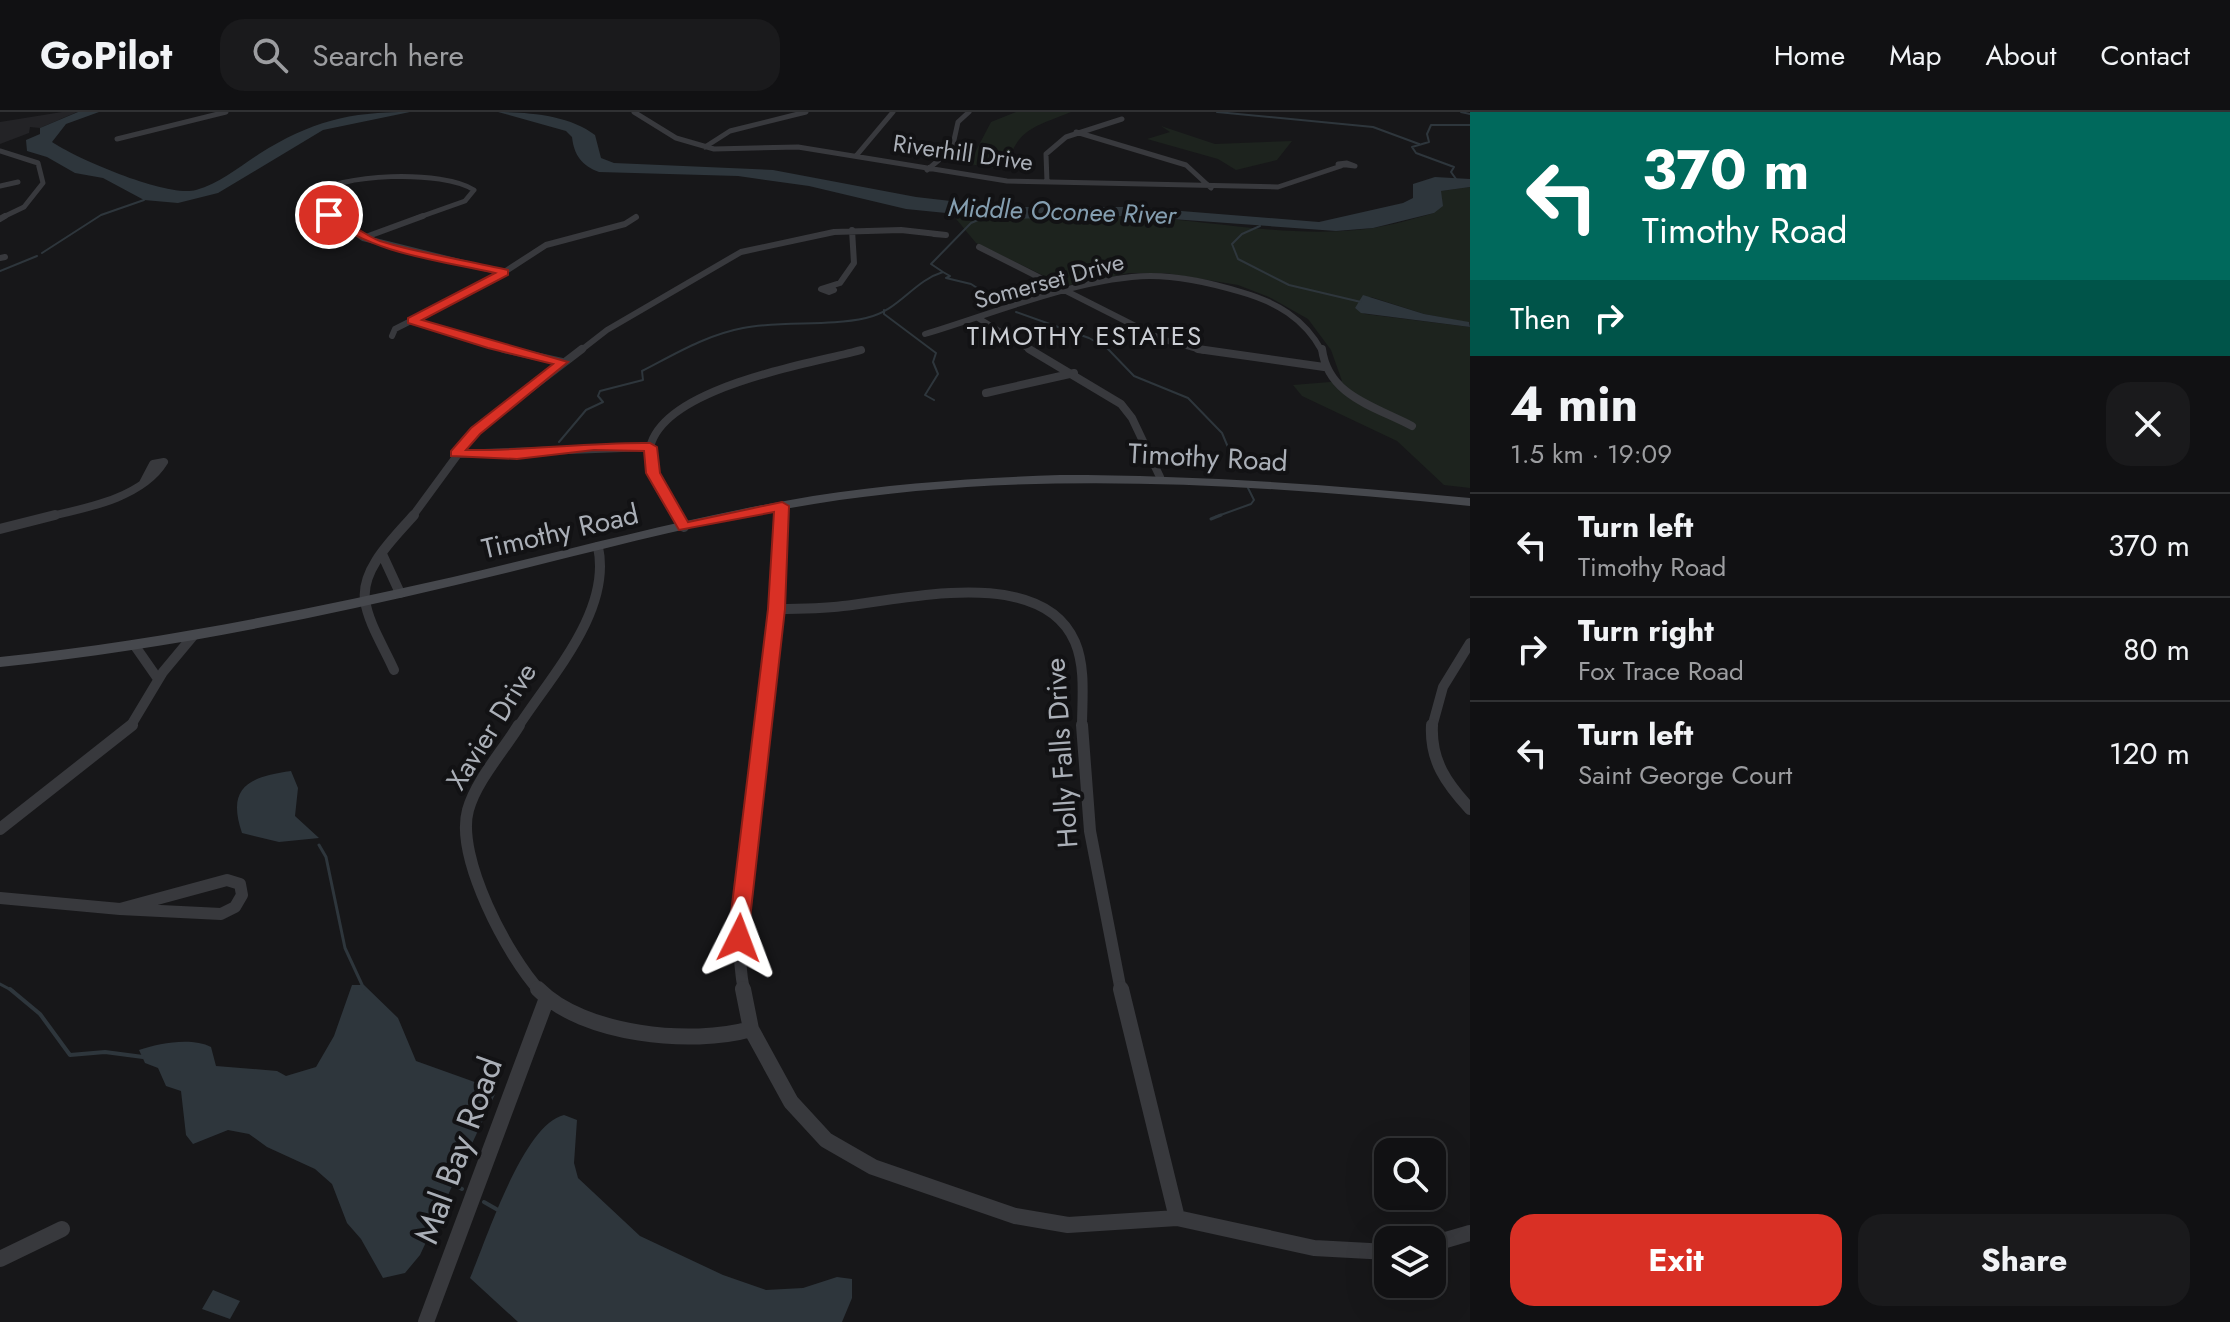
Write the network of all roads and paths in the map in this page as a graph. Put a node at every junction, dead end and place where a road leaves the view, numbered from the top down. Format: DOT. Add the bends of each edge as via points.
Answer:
graph roads {
  1 [pos="226,112"];
  2 [pos="634,112"];
  3 [pos="806,112"];
  4 [pos="893,112"];
  5 [pos="969,112"];
  6 [pos="1122,119"];
  7 [pos="1076,132"];
  8 [pos="117,139"];
  9 [pos="705,147"];
  10 [pos="0,151"];
  11 [pos="856,156"];
  12 [pos="1341,166"];
  13 [pos="927,170"];
  14 [pos="18,182"];
  15 [pos="1047,182"];
  16 [pos="0,186"];
  17 [pos="1211,188"];
  18 [pos="636,217"];
  19 [pos="0,219"];
  20 [pos="852,230"];
  21 [pos="934,234"];
  22 [pos="363,238"];
  23 [pos="979,247"];
  24 [pos="504,273"];
  25 [pos="832,288"];
  26 [pos="1066,292"];
  27 [pos="978,318"];
  28 [pos="412,320"];
  29 [pos="925,334"];
  30 [pos="392,336"];
  31 [pos="861,350"];
  32 [pos="562,362"];
  33 [pos="1324,367"];
  34 [pos="1074,373"];
  35 [pos="986,393"];
  36 [pos="1412,426"];
  37 [pos="650,447"];
  38 [pos="456,454"];
  39 [pos="1160,477"];
  40 [pos="143,483"];
  41 [pos="1470,502"];
  42 [pos="782,506"];
  43 [pos="684,527"];
  44 [pos="0,529"];
  45 [pos="598,547"];
  46 [pos="382,554"];
  47 [pos="400,593"];
  48 [pos="365,601"];
  49 [pos="776,609"];
  50 [pos="193,636"];
  51 [pos="1470,643"];
  52 [pos="135,646"];
  53 [pos="0,662"];
  54 [pos="394,670"];
  55 [pos="158,679"];
  56 [pos="1470,809"];
  57 [pos="0,829"];
  58 [pos="0,898"];
  59 [pos="120,909"];
  60 [pos="547,998"];
  61 [pos="751,1029"];
  62 [pos="1177,1218"];
  63 [pos="62,1229"];
  64 [pos="1470,1233"];
  65 [pos="1446,1240"];
  66 [pos="1374,1251"];
  67 [pos="0,1259"];
  68 [pos="426,1322"];
  1 -- 8 [label="street"];
  2 -- 9 [label="street, Riverhill Drive" via="676,138"];
  3 -- 9 [label="street" via="730,131"];
  4 -- 11 [label="street"];
  5 -- 13 [label="street" via="958,122 952,149"];
  6 -- 7 [label="street"];
  7 -- 15 [label="street" via="1046,154"];
  7 -- 17 [label="street" via="1178,162"];
  9 -- 11 [label="street, Riverhill Drive" via="798,147"];
  10 -- 19 [label="street" via="36,162 43,174 35,197"];
  11 -- 13 [label="street, Riverhill Drive"];
  12 -- 17 [label="street, Riverhill Drive" via="1315,172 1291,186"];
  13 -- 15 [label="street, Riverhill Drive"];
  14 -- 16 [label="street"];
  15 -- 17 [label="street, Riverhill Drive"];
  18 -- 24 [label="street" via="546,245"];
  20 -- 21 [label="street"];
  20 -- 25 [label="street" via="857,252 853,266"];
  20 -- 32 [label="street" via="741,252"];
  22 -- 22 [label="street" via="313,202 311,193 330,184 362,180 450,180 474,190 465,201"];
  22 -- 24 [label="street"];
  23 -- 26 [label="street"];
  24 -- 28 [label="street"];
  26 -- 27 [label="street, Somerset Drive"];
  26 -- 33 [label="street" via="1182,345"];
  26 -- 33 [label="street, Somerset Drive" via="1134,276 1225,286 1297,317 1322,349"];
  27 -- 29 [label="street, Somerset Drive"];
  27 -- 34 [label="street"];
  28 -- 30 [label="street"];
  28 -- 32 [label="street"];
  31 -- 37 [label="street" via="748,375 715,388 677,413"];
  32 -- 38 [label="street" via="475,431"];
  33 -- 36 [label="street, Somerset Drive" via="1347,395"];
  34 -- 35 [label="street"];
  34 -- 39 [label="street" via="1127,410"];
  37 -- 38 [label="street"];
  37 -- 43 [label="street" via="653,473"];
  38 -- 46 [label="street" via="423,506"];
  39 -- 41 [label="main road, Timothy Road"];
  39 -- 42 [label="main road, Timothy Road" via="957,482"];
  40 -- 44 [label="street" via="102,502"];
  42 -- 43 [label="main road, Timothy Road"];
  42 -- 49 [label="street"];
  43 -- 45 [label="main road, Timothy Road"];
  45 -- 47 [label="main road, Timothy Road"];
  45 -- 60 [label="street, Xavier Drive" via="603,580 595,604 479,786 463,824 468,855 497,921"];
  46 -- 47 [label="street"];
  46 -- 48 [label="street"];
  47 -- 48 [label="main road, Timothy Road"];
  48 -- 50 [label="main road, Timothy Road"];
  48 -- 54 [label="street"];
  49 -- 61 [label="street" via="742,898 740,971"];
  49 -- 62 [label="street, Holly Falls Drive" via="835,609 965,590 1028,603 1071,630 1081,661 1082,782 1093,860 1144,1100"];
  50 -- 52 [label="main road, Timothy Road"];
  50 -- 55 [label="street"];
  51 -- 56 [label="street" via="1440,696 1431,744 1441,779"];
  52 -- 53 [label="main road, Timothy Road"];
  52 -- 55 [label="street"];
  55 -- 57 [label="street" via="145,712 118,740"];
  58 -- 59 [label="street"];
  59 -- 59 [label="street" via="223,914 239,903 244,891 227,880"];
  60 -- 61 [label="street, Xavier Drive" via="594,1020 662,1033 709,1037"];
  60 -- 68 [label="street, Mal Bay Road"];
  61 -- 62 [label="street" via="807,1122 826,1140 873,1167 987,1209 1042,1222"];
  62 -- 66 [label="street" via="1314,1248"];
  63 -- 67 [label="street"];
  64 -- 65 [label="street"];
}
